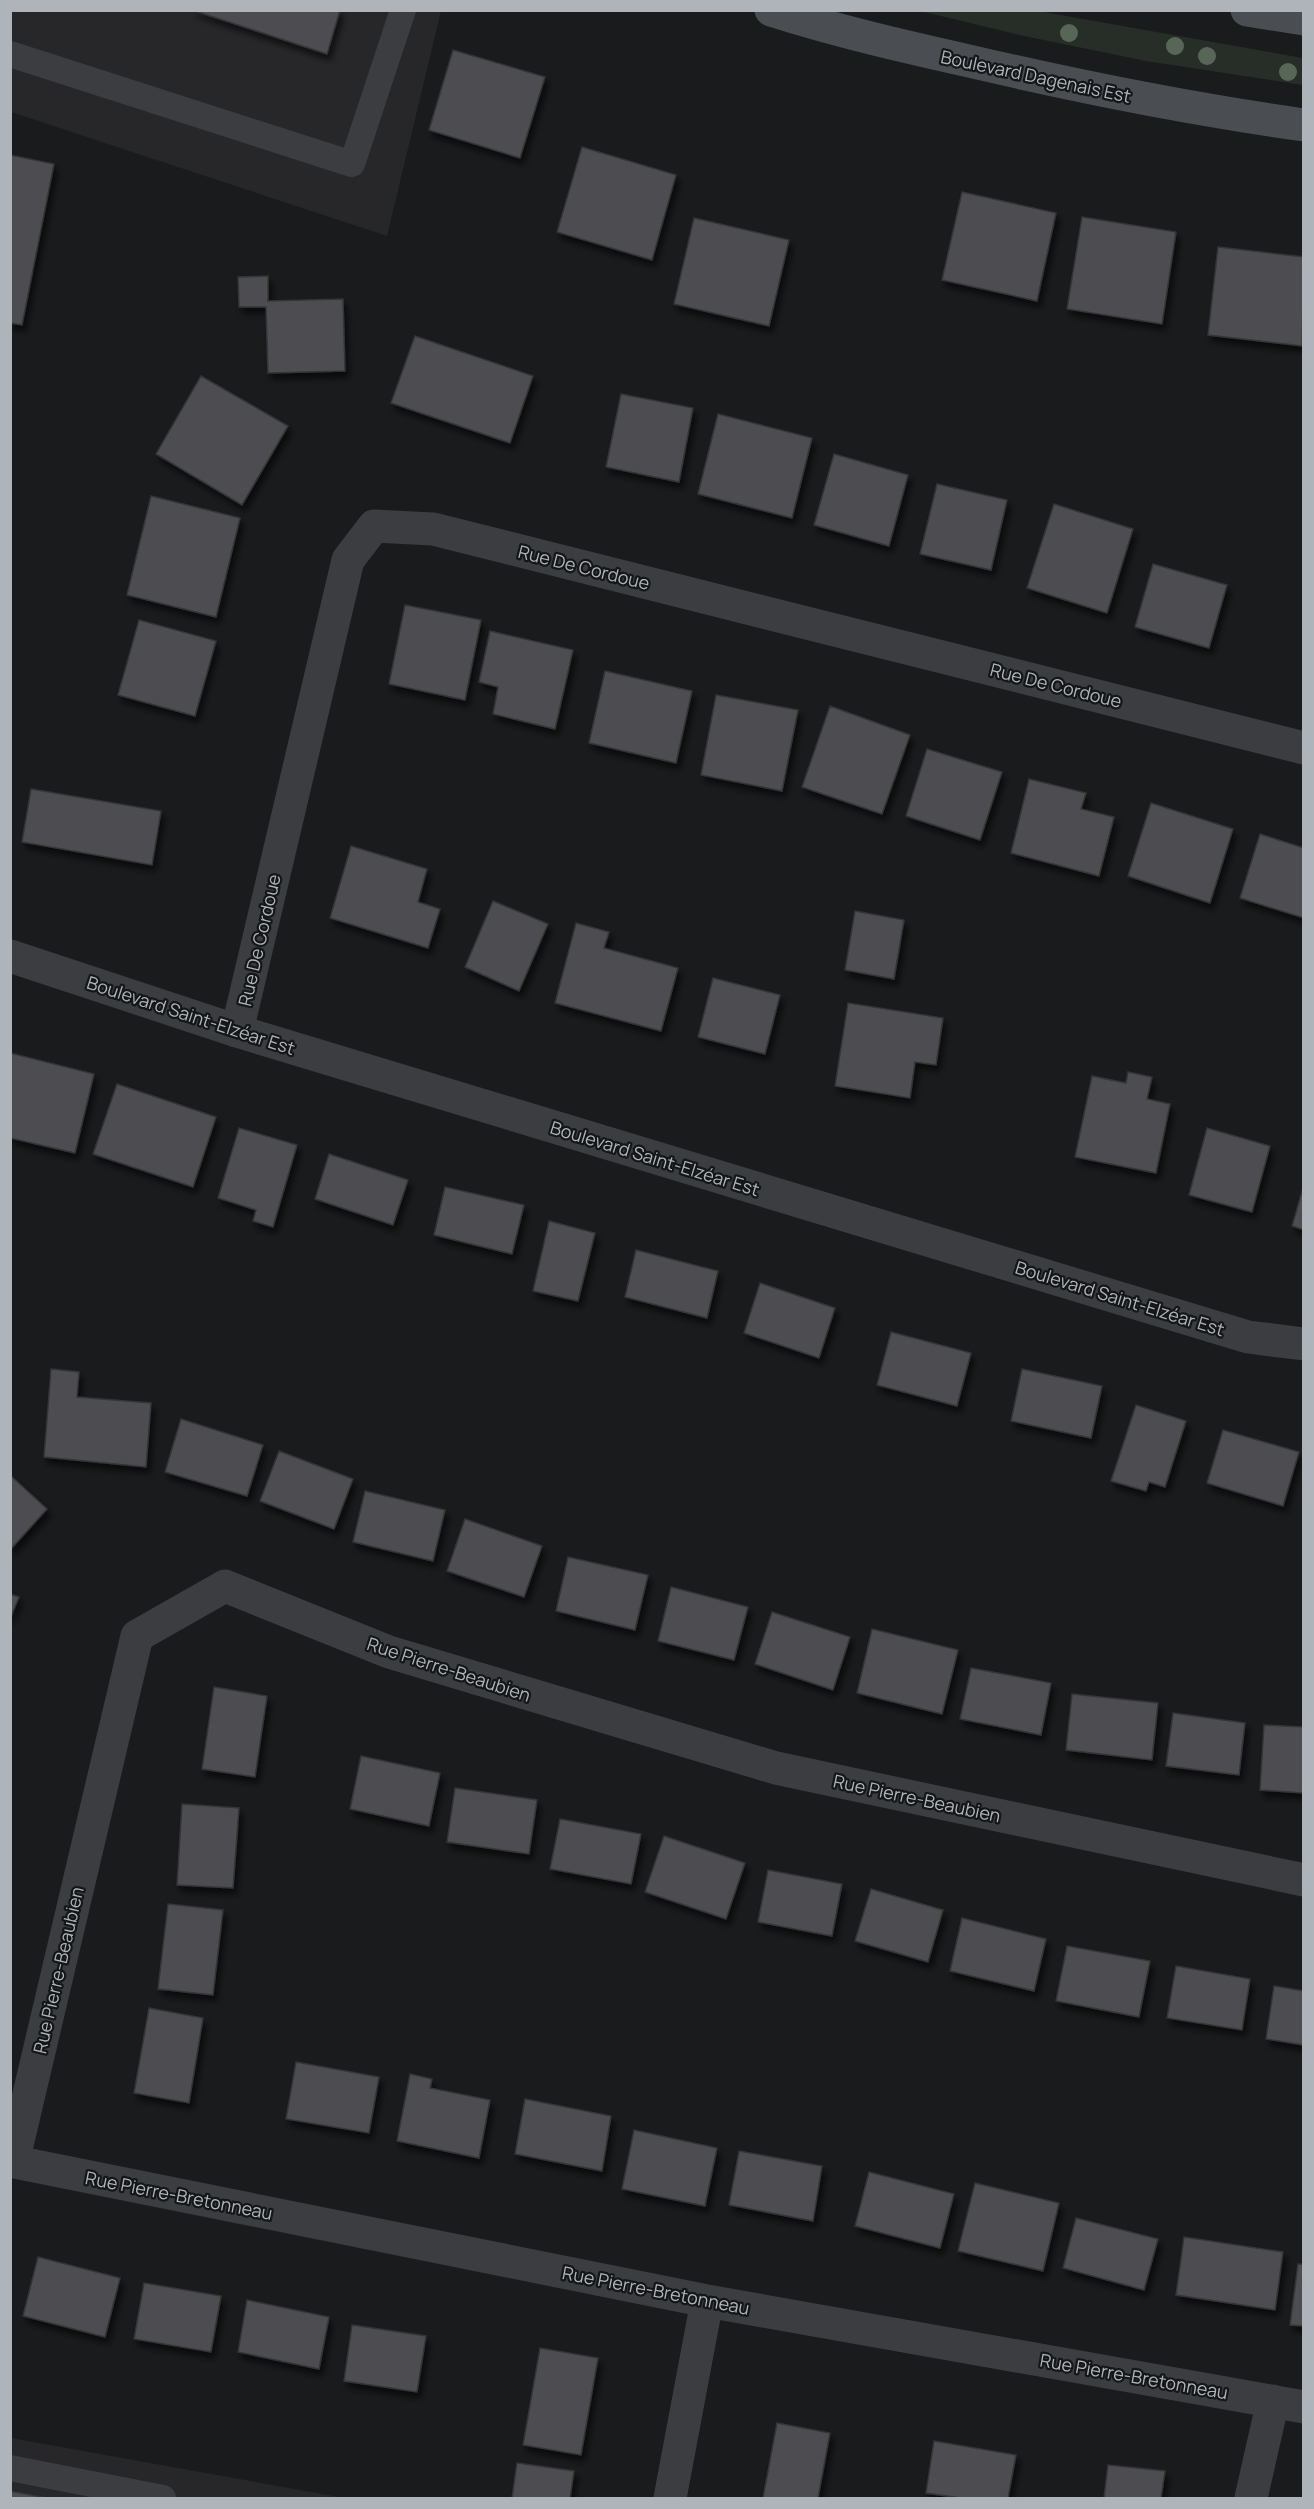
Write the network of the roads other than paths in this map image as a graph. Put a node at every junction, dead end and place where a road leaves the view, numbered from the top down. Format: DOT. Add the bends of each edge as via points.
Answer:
graph roads {
  1 [pos="403,10"];
  2 [pos="771,10"];
  3 [pos="1247,10"];
  4 [pos="1304,19"];
  5 [pos="10,54"];
  6 [pos="1304,125"];
  7 [pos="1304,748"];
  8 [pos="10,956"];
  9 [pos="237,1031"];
  10 [pos="1304,1344"];
  11 [pos="1304,1880"];
  12 [pos="12,2162"];
  13 [pos="707,2301"];
  14 [pos="1288,2404"];
  15 [pos="10,2468"];
  16 [pos="163,2499"];
  17 [pos="670,2499"];
  18 [pos="1251,2499"];
  1 -- 5 [label="lane" via="352,164"];
  2 -- 6 [label="main road, Boulevard Dagenais Est" via="910,49 1097,90"];
  3 -- 4 [label="main road"];
  7 -- 9 [label="street, Rue De Cordoue" via="434,529 374,526 348,560"];
  8 -- 9 [label="street, Boulevard Saint-Elzéar Est"];
  9 -- 10 [label="street, Boulevard Saint-Elzéar Est" via="1248,1337"];
  11 -- 12 [label="street, Rue Pierre-Beaubien" via="776,1767 389,1652 225,1586 137,1636"];
  12 -- 13 [label="street, Rue Pierre-Bretonneau"];
  13 -- 14 [label="street, Rue Pierre-Bretonneau"];
  13 -- 17 [label="street"];
  14 -- 18 [label="street"];
  15 -- 16 [label="lane"];
}
